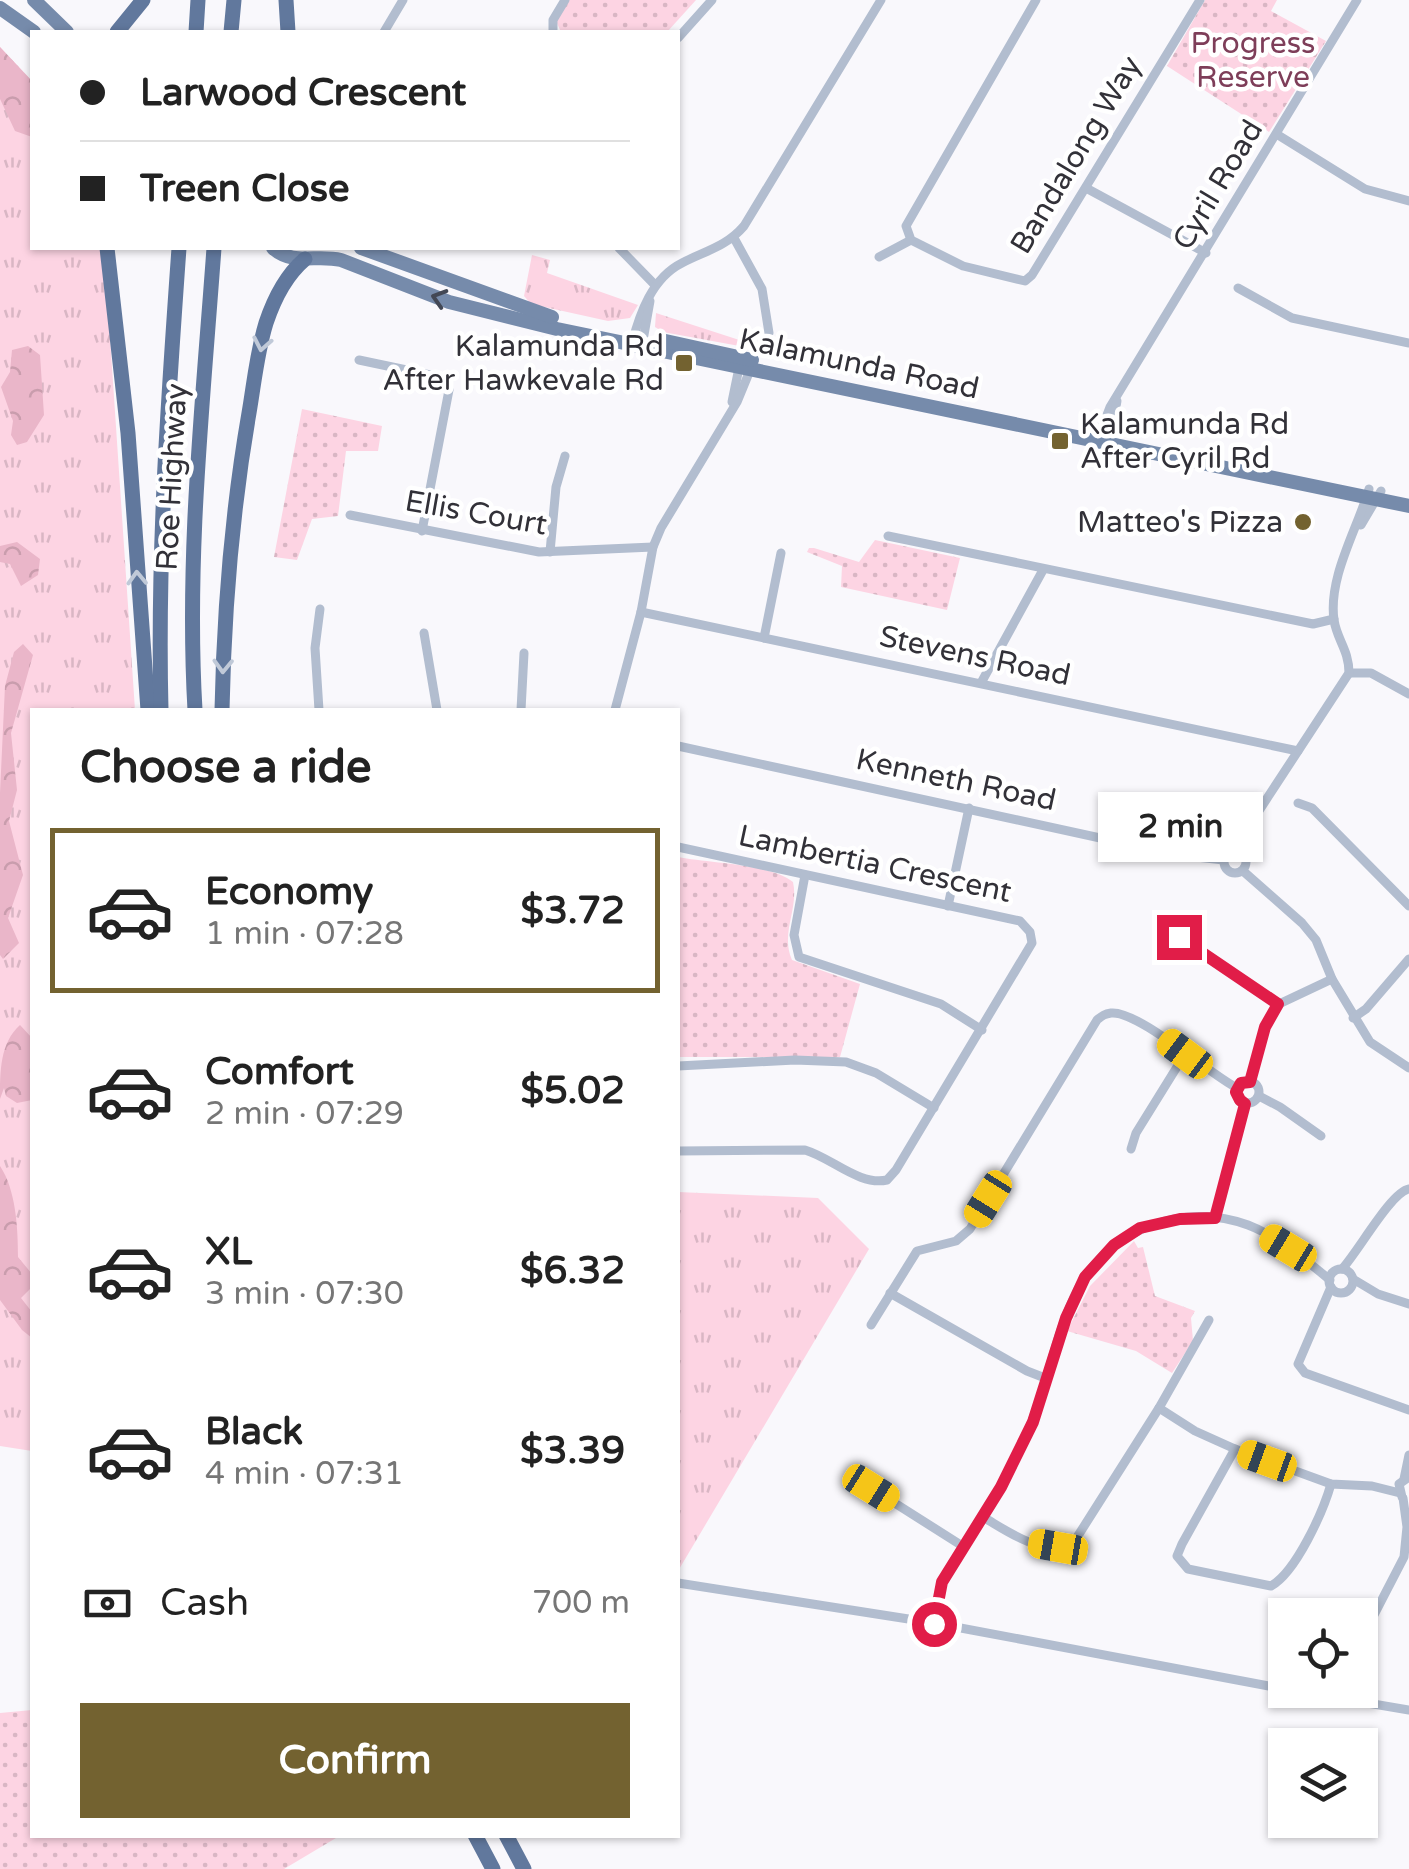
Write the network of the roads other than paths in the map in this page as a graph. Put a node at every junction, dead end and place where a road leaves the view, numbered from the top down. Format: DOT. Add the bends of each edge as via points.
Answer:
graph roads {
  1 [pos="34,0"];
  2 [pos="143,0"];
  3 [pos="198,0"];
  4 [pos="234,0"];
  5 [pos="286,0"];
  6 [pos="403,0"];
  7 [pos="565,0"];
  8 [pos="712,0"];
  9 [pos="881,0"];
  10 [pos="1036,0"];
  11 [pos="1200,0"];
  12 [pos="1357,0"];
  13 [pos="0,8"];
  14 [pos="31,30"];
  15 [pos="65,30"];
  16 [pos="118,30"];
  17 [pos="196,30"];
  18 [pos="231,30"];
  19 [pos="288,30"];
  20 [pos="385,30"];
  21 [pos="553,30"];
  22 [pos="680,36"];
  23 [pos="1278,135"];
  24 [pos="1086,188"];
  25 [pos="1409,201"];
  26 [pos="734,238"];
  27 [pos="911,240"];
  28 [pos="107,250"];
  29 [pos="179,250"];
  30 [pos="214,250"];
  31 [pos="275,250"];
  32 [pos="366,250"];
  33 [pos="621,250"];
  34 [pos="311,253"];
  35 [pos="1206,253"];
  36 [pos="879,257"];
  37 [pos="655,285"];
  38 [pos="1238,288"];
  39 [pos="770,333"];
  40 [pos="638,340"];
  41 [pos="1409,344"];
  42 [pos="359,360"];
  43 [pos="746,364"];
  44 [pos="1104,439"];
  45 [pos="565,456"];
  46 [pos="1373,495"];
  47 [pos="1409,497"];
  48 [pos="1409,506"];
  49 [pos="350,515"];
  50 [pos="422,531"];
  51 [pos="888,536"];
  52 [pos="653,547"];
  53 [pos="550,552"];
  54 [pos="781,552"];
  55 [pos="1043,570"];
  56 [pos="320,609"];
  57 [pos="641,612"];
  58 [pos="1334,619"];
  59 [pos="424,632"];
  60 [pos="764,638"];
  61 [pos="524,653"];
  62 [pos="1350,674"];
  63 [pos="980,683"];
  64 [pos="1409,694"];
  65 [pos="148,708"];
  66 [pos="161,708"];
  67 [pos="195,708"];
  68 [pos="222,708"];
  69 [pos="319,708"];
  70 [pos="436,708"];
  71 [pos="521,708"];
  72 [pos="616,708"];
  73 [pos="680,746"];
  74 [pos="1298,751"];
  75 [pos="1298,802"];
  76 [pos="969,808"];
  77 [pos="680,847"];
  78 [pos="1238,851"];
  79 [pos="1224,860"];
  80 [pos="1243,871"];
  81 [pos="805,875"];
  82 [pos="948,906"];
  83 [pos="1409,906"];
  84 [pos="1179,937"];
  85 [pos="1409,959"];
  86 [pos="1332,979"];
  87 [pos="1278,1004"];
  88 [pos="1354,1018"];
  89 [pos="982,1030"];
  90 [pos="1185,1054"];
  91 [pos="680,1066"];
  92 [pos="1409,1068"];
  93 [pos="1250,1082"];
  94 [pos="1237,1088"];
  95 [pos="1259,1096"];
  96 [pos="1245,1104"];
  97 [pos="934,1108"];
  98 [pos="1321,1136"];
  99 [pos="1131,1150"];
  100 [pos="680,1151"];
  101 [pos="1409,1189"];
  102 [pos="1215,1218"];
  103 [pos="1308,1262"];
  104 [pos="1346,1273"];
  105 [pos="1330,1283"];
  106 [pos="1344,1292"];
  107 [pos="890,1293"];
  108 [pos="1378,1294"];
  109 [pos="1409,1304"];
  110 [pos="1322,1313"];
  111 [pos="1209,1320"];
  112 [pos="871,1325"];
  113 [pos="1045,1378"];
  114 [pos="1159,1408"];
  115 [pos="1409,1410"];
  116 [pos="1235,1449"];
  117 [pos="1409,1455"];
  118 [pos="1330,1484"];
  119 [pos="871,1488"];
  120 [pos="1404,1488"];
  121 [pos="983,1517"];
  122 [pos="1408,1526"];
  123 [pos="964,1546"];
  124 [pos="680,1583"];
  125 [pos="1378,1608"];
  126 [pos="934,1624"];
  127 [pos="1268,1686"];
  128 [pos="1378,1702"];
  129 [pos="1409,1710"];
  130 [pos="477,1838"];
  131 [pos="508,1838"];
  132 [pos="493,1869"];
  133 [pos="524,1869"];
  1 -- 15 [label="main road"];
  2 -- 16 [label="highway"];
  3 -- 17 [label="highway"];
  4 -- 18 [label="highway"];
  5 -- 19 [label="highway"];
  6 -- 20 [label="street"];
  7 -- 21 [label="street"];
  8 -- 22 [label="street"];
  9 -- 26 [label="street"];
  10 -- 27 [label="street" via="907,222"];
  11 -- 24 [label="street, Bandalong Way"];
  12 -- 23 [label="street, Cyril Road"];
  13 -- 14 [label="main road"];
  23 -- 25 [label="street" via="1365,189"];
  23 -- 35 [label="street, Cyril Road"];
  24 -- 27 [label="street, Bandalong Way" via="1025,281 963,266"];
  24 -- 35 [label="street"];
  26 -- 37 [label="street" via="673,268"];
  26 -- 39 [label="street" via="762,289"];
  27 -- 36 [label="street"];
  65 -- 28 [label="highway, one-way"];
  29 -- 66 [label="highway, Roe Highway" via="159,546"];
  30 -- 67 [label="highway, Roe Highway" via="197,472"];
  31 -- 34 [label="main road, Kalamunda Road" via="282,256"];
  32 -- 40 [label="main road, Kalamunda Road" via="541,314"];
  33 -- 37 [label="street"];
  40 -- 34 [label="main road, Kalamunda Road, one-way" via="450,302"];
  34 -- 68 [label="highway, one-way" via="271,309 256,376 233,533"];
  35 -- 44 [label="street, Cyril Road" via="1119,394"];
  37 -- 40 [label="street" via="642,310"];
  38 -- 41 [label="street" via="1292,318"];
  40 -- 43 [label="main road, Kalamunda Road"];
  42 -- 50 [label="street" via="435,376 449,390"];
  43 -- 44 [label="main road, Kalamunda Road"];
  43 -- 52 [label="street" via="737,402"];
  44 -- 46 [label="main road, Kalamunda Road"];
  45 -- 53 [label="street"];
  46 -- 47 [label="main road, Kalamunda Road"];
  46 -- 48 [label="main road, Kalamunda Road"];
  46 -- 58 [label="street" via="1336,583"];
  49 -- 50 [label="street, Ellis Court"];
  50 -- 53 [label="street, Ellis Court"];
  51 -- 55 [label="street"];
  52 -- 53 [label="street, Ellis Court"];
  52 -- 57 [label="street"];
  54 -- 60 [label="street"];
  55 -- 58 [label="street" via="1313,624"];
  55 -- 63 [label="street"];
  56 -- 69 [label="street" via="314,648"];
  57 -- 60 [label="street, Stevens Road"];
  57 -- 72 [label="street"];
  58 -- 62 [label="street"];
  59 -- 70 [label="street"];
  60 -- 63 [label="street, Stevens Road"];
  61 -- 71 [label="street"];
  62 -- 64 [label="street" via="1371,672"];
  62 -- 74 [label="street"];
  63 -- 74 [label="street, Stevens Road"];
  73 -- 76 [label="street, Kenneth Road"];
  74 -- 78 [label="street"];
  75 -- 83 [label="street" via="1312,808"];
  76 -- 79 [label="street, Kenneth Road"];
  76 -- 82 [label="street"];
  77 -- 81 [label="street, Lambertia Crescent"];
  78 -- 79 [label="street"];
  78 -- 80 [label="street" via="1247,861"];
  79 -- 80 [label="street" via="1230,872"];
  80 -- 86 [label="street" via="1302,923"];
  81 -- 82 [label="street, Lambertia Crescent"];
  81 -- 89 [label="street" via="794,936 799,956 941,1004"];
  82 -- 89 [label="street, Lambertia Crescent" via="1020,921 1030,932 1030,948"];
  84 -- 87 [label="street"];
  85 -- 88 [label="street"];
  86 -- 87 [label="street"];
  86 -- 88 [label="street"];
  87 -- 93 [label="street"];
  88 -- 92 [label="street" via="1370,1042"];
  89 -- 97 [label="street, Lambertia Crescent"];
  90 -- 94 [label="street"];
  90 -- 99 [label="street"];
  90 -- 107 [label="street" via="1117,1013 1097,1020 970,1229 917,1251"];
  91 -- 97 [label="street" via="846,1062"];
  93 -- 94 [label="street"];
  93 -- 95 [label="street"];
  94 -- 96 [label="street"];
  95 -- 96 [label="street"];
  95 -- 98 [label="street"];
  96 -- 102 [label="street"];
  97 -- 100 [label="street, Lambertia Crescent" via="892,1177 881,1182 805,1150"];
  101 -- 104 [label="street" via="1392,1198"];
  102 -- 103 [label="street" via="1250,1225"];
  102 -- 113 [label="street" via="1140,1228 1096,1263 1078,1289"];
  103 -- 104 [label="street"];
  103 -- 105 [label="street"];
  104 -- 105 [label="street"];
  104 -- 106 [label="street"];
  104 -- 108 [label="street"];
  105 -- 106 [label="street"];
  105 -- 110 [label="street"];
  106 -- 108 [label="street"];
  106 -- 110 [label="street"];
  107 -- 112 [label="street"];
  107 -- 113 [label="street"];
  108 -- 109 [label="street"];
  110 -- 115 [label="street" via="1300,1354 1304,1373"];
  111 -- 114 [label="street"];
  113 -- 121 [label="street" via="1033,1422"];
  114 -- 116 [label="street"];
  114 -- 121 [label="street" via="1070,1546 1019,1540"];
  116 -- 118 [label="street"];
  116 -- 118 [label="street" via="1182,1544 1178,1556 1188,1569 1271,1586 1283,1580"];
  117 -- 120 [label="street"];
  118 -- 120 [label="street"];
  119 -- 123 [label="street"];
  120 -- 122 [label="street"];
  121 -- 123 [label="street"];
  122 -- 125 [label="street" via="1404,1558"];
  123 -- 126 [label="street" via="942,1582"];
  124 -- 126 [label="street"];
  126 -- 127 [label="street"];
  128 -- 129 [label="street"];
  130 -- 132 [label="highway"];
  131 -- 133 [label="highway"];
}
